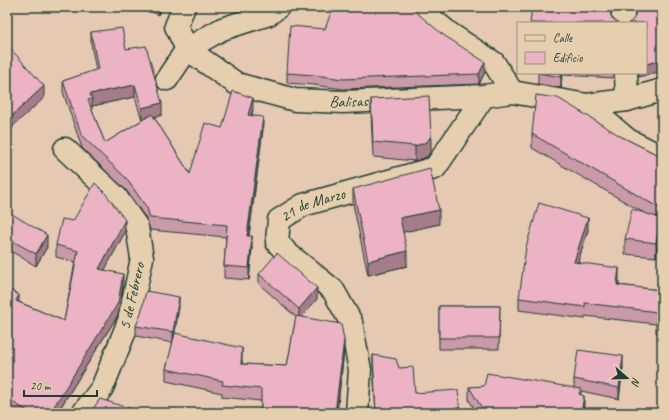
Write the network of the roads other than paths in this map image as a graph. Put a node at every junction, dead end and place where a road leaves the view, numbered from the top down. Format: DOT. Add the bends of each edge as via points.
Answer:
graph roads {
  1 [pos="184,7"];
  2 [pos="278,7"];
  3 [pos="417,7"];
  4 [pos="623,7"];
  5 [pos="623,22"];
  6 [pos="186,49"];
  7 [pos="626,74"];
  8 [pos="167,79"];
  9 [pos="662,90"];
  10 [pos="512,92"];
  11 [pos="484,96"];
  12 [pos="627,100"];
  13 [pos="587,105"];
  14 [pos="65,149"];
  15 [pos="662,157"];
  16 [pos="83,413"];
  17 [pos="357,413"];
  1 -- 6 [label="street" via="176,26"];
  2 -- 6 [label="street" via="269,14 222,29"];
  3 -- 10 [label="street" via="450,34 494,63"];
  4 -- 5 [label="street"];
  6 -- 8 [label="street"];
  6 -- 11 [label="street, Balisas" via="237,84 295,100 343,102"];
  7 -- 12 [label="street"];
  9 -- 12 [label="street, Balisas"];
  10 -- 11 [label="street, Balisas"];
  10 -- 13 [label="street, Balisas"];
  11 -- 17 [label="street, 21 de Marzo" via="435,168 303,205 279,220 277,242 333,290 351,322 360,370"];
  12 -- 13 [label="street, Balisas"];
  13 -- 15 [label="street" via="628,140"];
  14 -- 16 [label="street, 5 de Febrero" via="116,197 137,227 142,258 129,321 102,388"];
}
